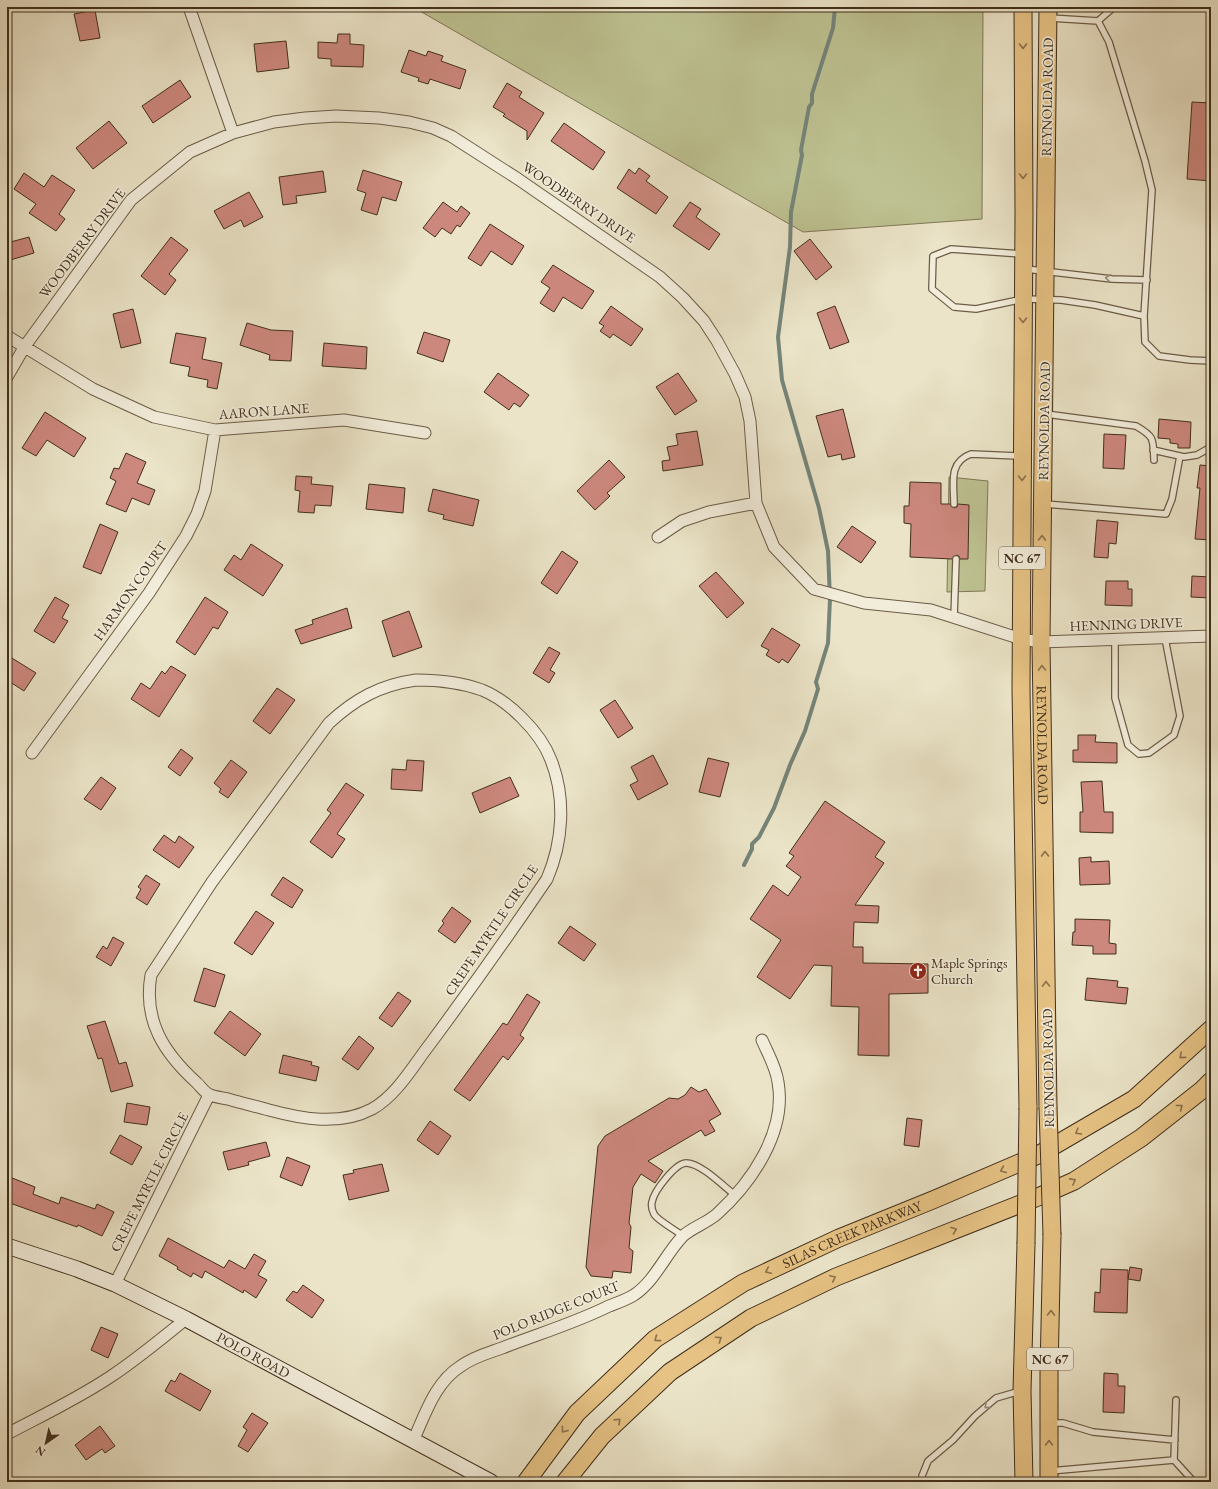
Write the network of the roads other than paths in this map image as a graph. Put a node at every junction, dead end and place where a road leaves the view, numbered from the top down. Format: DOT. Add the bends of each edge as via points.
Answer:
graph roads {
  1 [pos="189,7"];
  2 [pos="1022,7"];
  3 [pos="1114,7"];
  4 [pos="1048,12"];
  5 [pos="1098,22"];
  6 [pos="233,133"];
  7 [pos="1023,261"];
  8 [pos="1045,271"];
  9 [pos="1147,280"];
  10 [pos="1023,299"];
  11 [pos="1045,300"];
  12 [pos="1144,316"];
  13 [pos="7,336"];
  14 [pos="25,346"];
  15 [pos="1211,361"];
  16 [pos="7,377"];
  17 [pos="1044,414"];
  18 [pos="215,430"];
  19 [pos="425,434"];
  20 [pos="1211,447"];
  21 [pos="1153,450"];
  22 [pos="1022,456"];
  23 [pos="1180,456"];
  24 [pos="1154,460"];
  25 [pos="756,503"];
  26 [pos="954,504"];
  27 [pos="1043,504"];
  28 [pos="658,537"];
  29 [pos="956,559"];
  30 [pos="954,618"];
  31 [pos="1211,636"];
  32 [pos="1165,638"];
  33 [pos="1021,639"];
  34 [pos="1115,640"];
  35 [pos="1041,642"];
  36 [pos="32,753"];
  37 [pos="1211,1029"];
  38 [pos="762,1040"];
  39 [pos="1211,1081"];
  40 [pos="209,1094"];
  41 [pos="735,1196"];
  42 [pos="683,1236"];
  43 [pos="7,1246"];
  44 [pos="115,1284"];
  45 [pos="186,1319"];
  46 [pos="1022,1391"];
  47 [pos="1176,1400"];
  48 [pos="1050,1423"];
  49 [pos="7,1434"];
  50 [pos="1175,1440"];
  51 [pos="413,1441"];
  52 [pos="1174,1460"];
  53 [pos="1050,1477"];
  54 [pos="491,1482"];
  55 [pos="526,1482"];
  56 [pos="565,1482"];
  57 [pos="922,1482"];
  58 [pos="1024,1482"];
  59 [pos="1194,1482"];
  1 -- 6 [label="street"];
  2 -- 7 [label="main road, REYNOLDA ROAD / NC 67, one-way"];
  3 -- 5 [label="lane"];
  4 -- 5 [label="lane"];
  4 -- 8 [label="main road, REYNOLDA ROAD / NC 67"];
  5 -- 9 [label="lane" via="1109,42 1152,190"];
  6 -- 14 [label="street, WOODBERRY DRIVE" via="190,152 131,200"];
  6 -- 25 [label="street, WOODBERRY DRIVE" via="274,122 336,116 379,118 433,128 518,178 635,258 672,287 704,321 735,374 745,397 750,421"];
  7 -- 8 [label="lane"];
  7 -- 10 [label="main road, REYNOLDA ROAD / NC 67"];
  7 -- 10 [label="lane" via="951,248 933,256 932,289 954,307 976,309"];
  9 -- 8 [label="lane, one-way" via="1112,279"];
  8 -- 11 [label="main road, REYNOLDA ROAD / NC 67"];
  9 -- 12 [label="lane"];
  10 -- 11 [label="lane"];
  10 -- 22 [label="main road, REYNOLDA ROAD / NC 67, one-way"];
  11 -- 12 [label="lane" via="1095,305"];
  11 -- 17 [label="main road, REYNOLDA ROAD / NC 67"];
  12 -- 15 [label="lane" via="1145,342 1159,356"];
  13 -- 14 [label="street, AARON LANE"];
  14 -- 16 [label="street, WOODBERRY DRIVE"];
  14 -- 18 [label="street, AARON LANE" via="93,389 154,417"];
  17 -- 21 [label="lane" via="1136,426 1153,439"];
  17 -- 27 [label="main road, REYNOLDA ROAD / NC 67"];
  18 -- 19 [label="street, AARON LANE" via="344,420"];
  18 -- 36 [label="street, HARMON COURT" via="205,491 198,514 186,536 149,593"];
  20 -- 23 [label="lane" via="1196,455"];
  21 -- 23 [label="lane"];
  21 -- 24 [label="lane"];
  22 -- 26 [label="lane" via="966,456 954,469"];
  22 -- 33 [label="main road, REYNOLDA ROAD / NC 67, one-way"];
  23 -- 27 [label="lane" via="1172,499 1166,514"];
  25 -- 28 [label="street" via="709,512 682,521"];
  25 -- 30 [label="street, WOODBERRY DRIVE" via="774,547 814,589 864,603 931,610"];
  35 -- 27 [label="main road, REYNOLDA ROAD / NC 67, one-way"];
  29 -- 30 [label="lane"];
  30 -- 33 [label="street, WOODBERRY DRIVE"];
  31 -- 32 [label="street, HENNING DRIVE"];
  32 -- 34 [label="street, HENNING DRIVE"];
  32 -- 34 [label="lane" via="1180,716 1174,735 1150,753 1139,754 1128,745 1115,698"];
  33 -- 35 [label="street, WOODBERRY DRIVE"];
  33 -- 46 [label="main road, REYNOLDA ROAD / NC 67, bridge" via="1028,1108"];
  34 -- 35 [label="street, HENNING DRIVE"];
  48 -- 35 [label="main road, REYNOLDA ROAD / NC 67, one-way, bridge" via="1052,1235"];
  37 -- 55 [label="main road, SILAS CREEK PARKWAY, one-way" via="1134,1099 1038,1155 839,1238 743,1283 655,1339 576,1413"];
  38 -- 41 [label="street, POLO RIDGE COURT" via="773,1063 780,1102 775,1128 765,1151"];
  56 -- 39 [label="main road, one-way" via="602,1436 670,1372 751,1318 836,1277 1038,1198 1074,1181 1141,1138"];
  40 -- 40 [label="street, CREPE MYRTLE CIRCLE" via="298,1117 324,1120 360,1114 382,1103 396,1089 459,1006 547,879 552,868 561,819 555,770 542,742 514,710 482,690 459,683 416,680 398,682 363,697 329,723 212,882 151,975 150,1012 156,1030 176,1061"];
  40 -- 44 [label="street, CREPE MYRTLE CIRCLE"];
  41 -- 42 [label="street, POLO RIDGE COURT" via="716,1215"];
  41 -- 42 [label="lane" via="699,1167 687,1163 677,1166 661,1185 652,1206 655,1216"];
  42 -- 51 [label="street, POLO RIDGE COURT" via="646,1285 634,1295 461,1365 439,1387"];
  43 -- 44 [label="main road, POLO ROAD" via="70,1266"];
  44 -- 45 [label="main road, POLO ROAD"];
  45 -- 49 [label="street" via="110,1378"];
  45 -- 51 [label="main road, POLO ROAD"];
  46 -- 57 [label="lane, one-way" via="996,1398 975,1416 953,1440 928,1461"];
  46 -- 58 [label="main road, REYNOLDA ROAD / NC 67"];
  47 -- 50 [label="lane"];
  48 -- 50 [label="lane" via="1063,1423 1093,1432"];
  53 -- 48 [label="main road, REYNOLDA ROAD / NC 67, one-way"];
  50 -- 52 [label="lane"];
  51 -- 54 [label="main road, POLO ROAD"];
  52 -- 53 [label="lane"];
  52 -- 59 [label="lane"];
}
